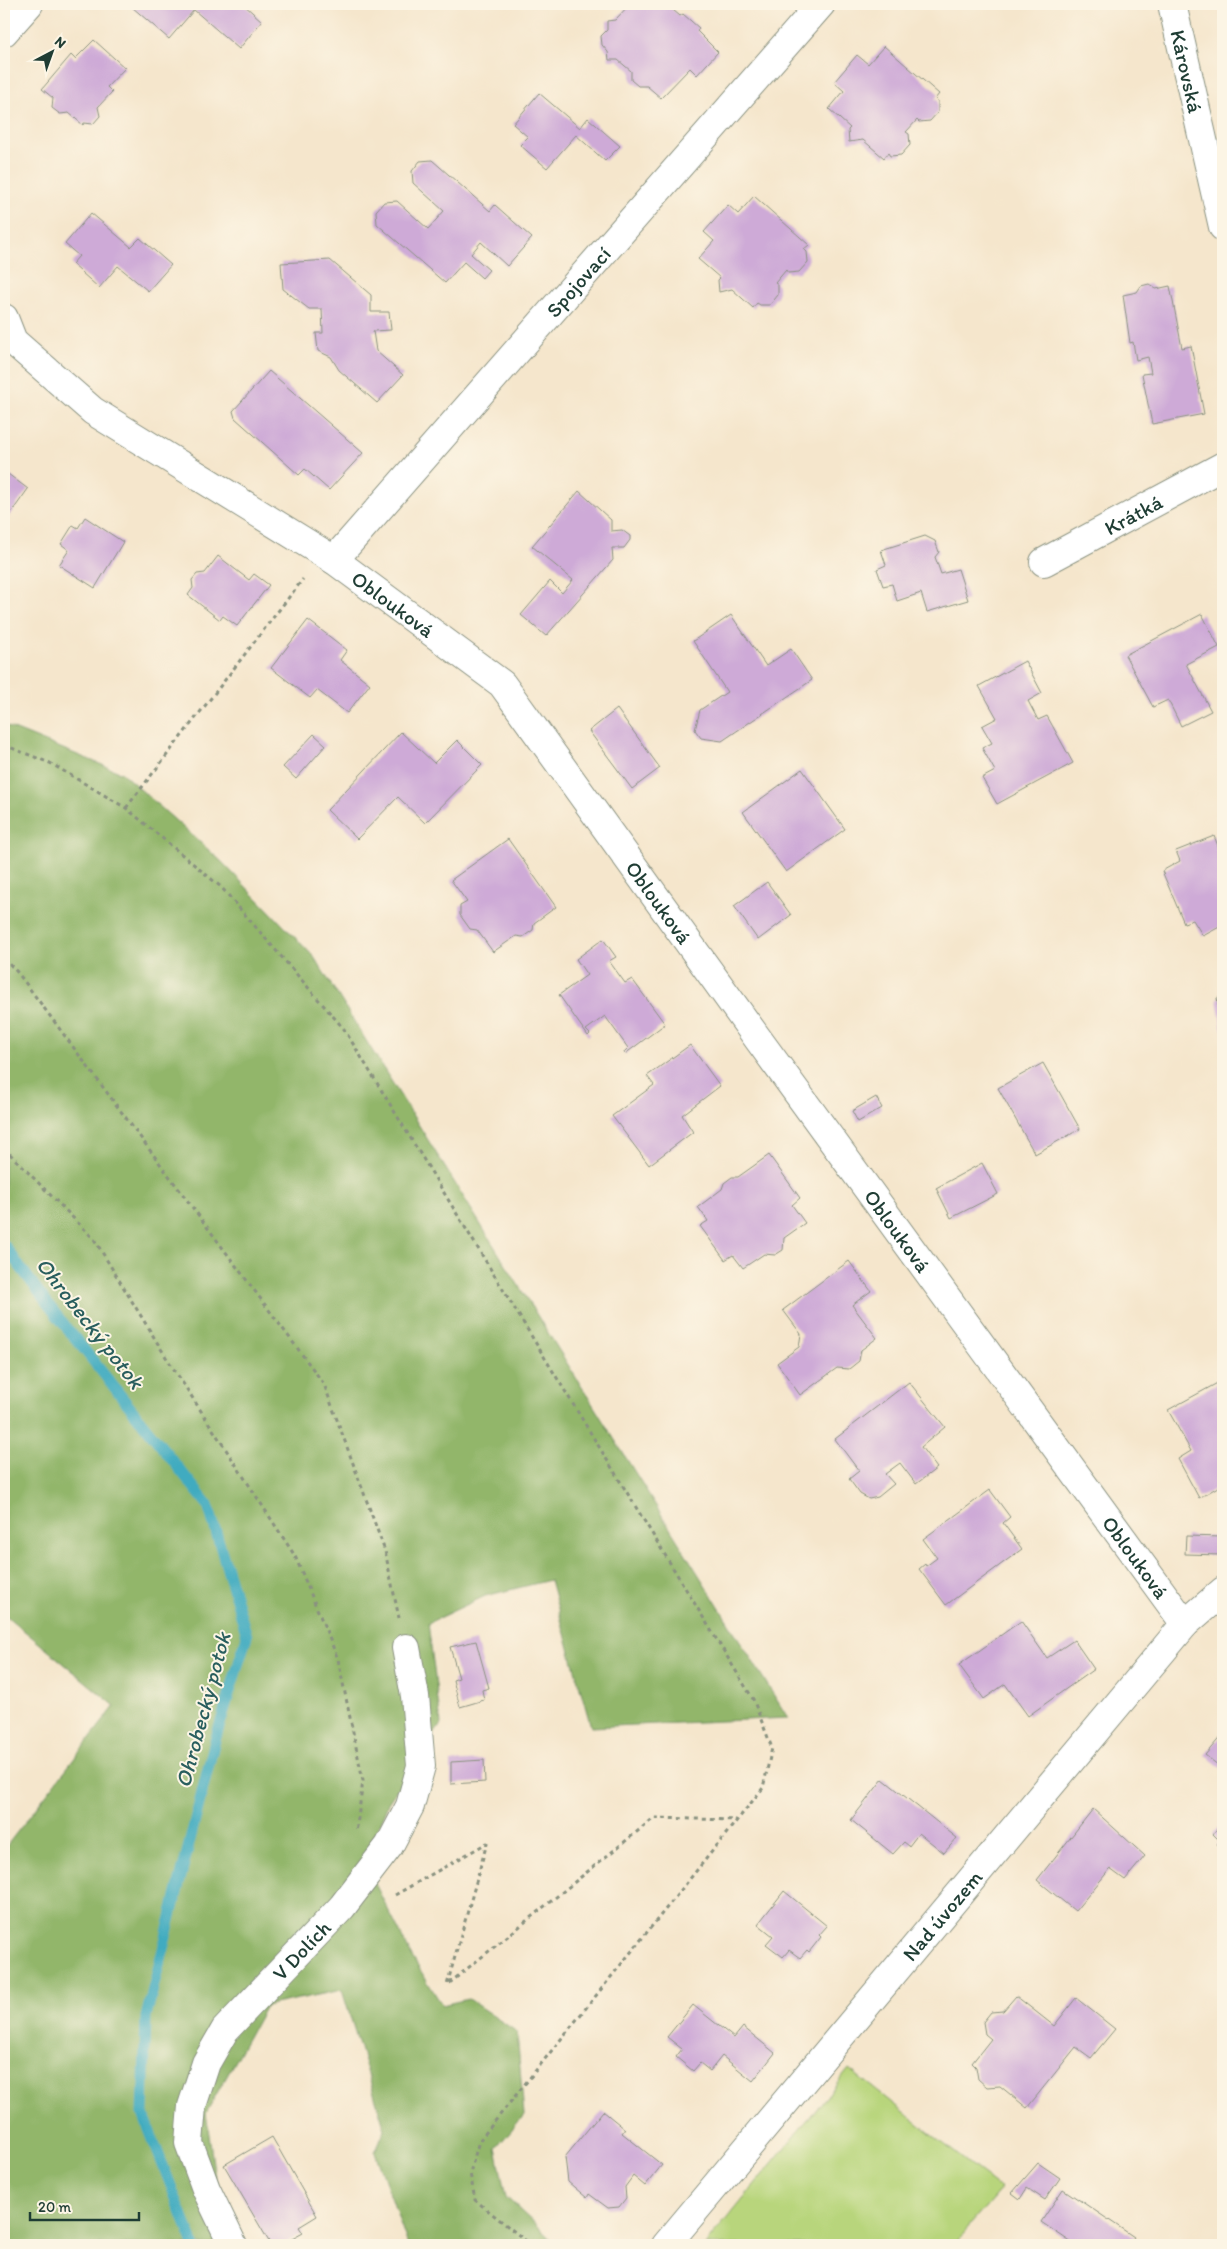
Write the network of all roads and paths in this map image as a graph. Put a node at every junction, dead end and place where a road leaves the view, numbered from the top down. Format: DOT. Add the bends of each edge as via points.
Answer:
graph roads {
  1 [pos="30,4"];
  2 [pos="821,4"];
  3 [pos="1172,4"];
  4 [pos="4,32"];
  5 [pos="1223,227"];
  6 [pos="4,318"];
  7 [pos="1223,466"];
  8 [pos="329,557"];
  9 [pos="1044,562"];
  10 [pos="4,745"];
  11 [pos="126,808"];
  12 [pos="4,958"];
  13 [pos="4,1148"];
  14 [pos="1223,1591"];
  15 [pos="1185,1624"];
  16 [pos="406,1648"];
  17 [pos="737,1820"];
  18 [pos="355,1840"];
  19 [pos="386,1900"];
  20 [pos="233,2245"];
  21 [pos="530,2245"];
  22 [pos="666,2245"];
  1 -- 4 [label="street"];
  2 -- 8 [label="street, Spojovací"];
  3 -- 5 [label="street, Károvská"];
  6 -- 8 [label="street, Oblouková" via="13,341 93,411"];
  7 -- 9 [label="street, Krátká"];
  8 -- 11 [label="path"];
  8 -- 15 [label="street, Oblouková" via="502,684"];
  10 -- 11 [label="path" via="50,763"];
  11 -- 17 [label="path" via="221,887 344,1029 748,1691 772,1748 763,1788"];
  12 -- 16 [label="path" via="324,1384 384,1551"];
  13 -- 18 [label="path" via="94,1239 295,1556 338,1659 363,1781"];
  14 -- 15 [label="street, Nad úvozem"];
  15 -- 22 [label="street, Nad úvozem"];
  16 -- 20 [label="street, V Dolích" via="415,1696 421,1766 410,1806 389,1846 342,1907 226,2030 206,2063 192,2106 189,2143 206,2189"];
  17 -- 19 [label="path" via="654,1818 447,1985 487,1843"];
  17 -- 21 [label="path" via="479,2141 470,2172 475,2200"];
}
